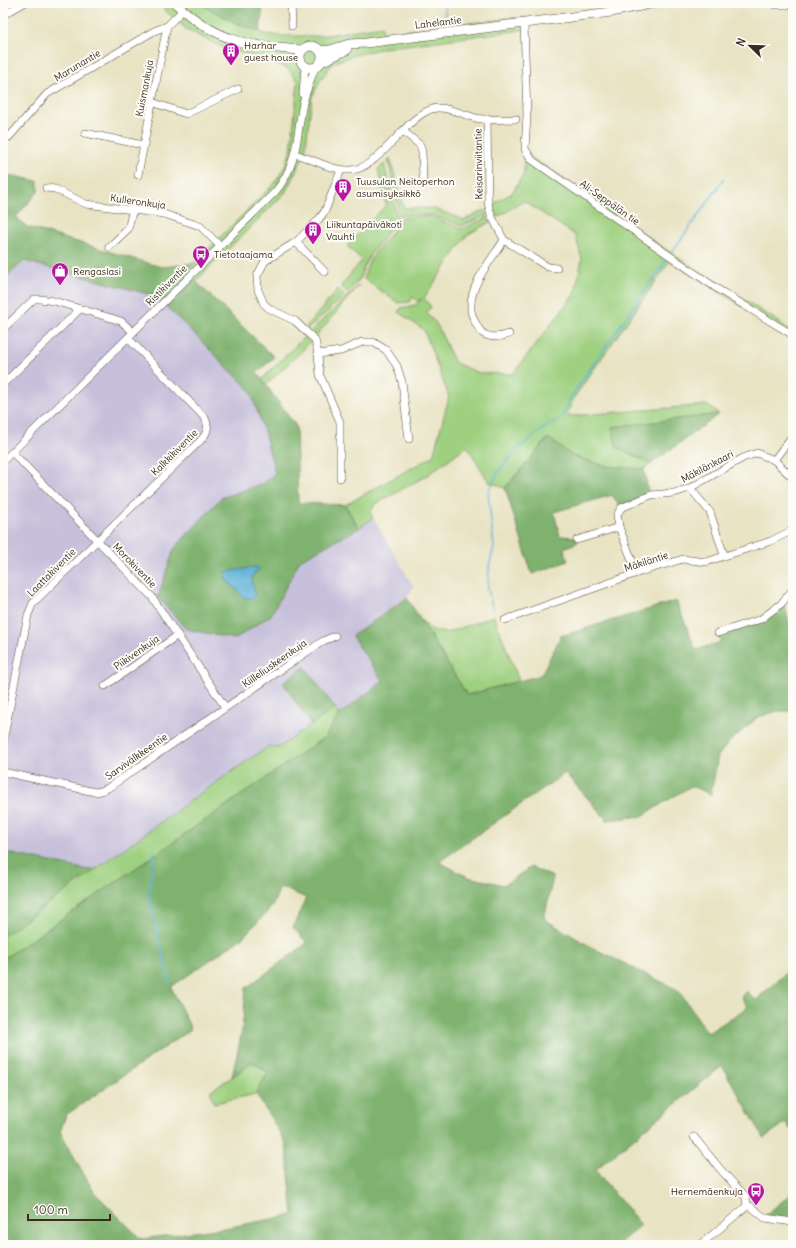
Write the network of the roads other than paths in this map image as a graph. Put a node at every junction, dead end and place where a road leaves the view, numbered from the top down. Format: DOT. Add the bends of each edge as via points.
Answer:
graph roads {
  1 [pos="24,3"];
  2 [pos="175,3"];
  3 [pos="291,3"];
  4 [pos="655,3"];
  5 [pos="776,5"];
  6 [pos="793,5"];
  7 [pos="183,10"];
  8 [pos="3,15"];
  9 [pos="524,23"];
  10 [pos="167,26"];
  11 [pos="292,26"];
  12 [pos="366,43"];
  13 [pos="262,47"];
  14 [pos="302,50"];
  15 [pos="320,51"];
  16 [pos="302,64"];
  17 [pos="318,65"];
  18 [pos="238,89"];
  19 [pos="152,102"];
  20 [pos="303,102"];
  21 [pos="516,118"];
  22 [pos="487,120"];
  23 [pos="403,131"];
  24 [pos="85,132"];
  25 [pos="9,137"];
  26 [pos="142,145"];
  27 [pos="295,154"];
  28 [pos="341,170"];
  29 [pos="138,175"];
  30 [pos="422,180"];
  31 [pos="46,188"];
  32 [pos="132,210"];
  33 [pos="504,240"];
  34 [pos="296,242"];
  35 [pos="220,246"];
  36 [pos="109,247"];
  37 [pos="557,268"];
  38 [pos="325,272"];
  39 [pos="80,309"];
  40 [pos="3,329"];
  41 [pos="509,334"];
  42 [pos="130,335"];
  43 [pos="793,335"];
  44 [pos="318,354"];
  45 [pos="3,384"];
  46 [pos="793,434"];
  47 [pos="409,439"];
  48 [pos="12,452"];
  49 [pos="774,460"];
  50 [pos="3,461"];
  51 [pos="340,478"];
  52 [pos="793,478"];
  53 [pos="690,488"];
  54 [pos="619,527"];
  55 [pos="793,530"];
  56 [pos="97,540"];
  57 [pos="578,540"];
  58 [pos="724,555"];
  59 [pos="637,573"];
  60 [pos="793,589"];
  61 [pos="505,620"];
  62 [pos="718,633"];
  63 [pos="178,635"];
  64 [pos="335,636"];
  65 [pos="105,686"];
  66 [pos="225,707"];
  67 [pos="3,741"];
  68 [pos="3,772"];
  69 [pos="694,1137"];
  70 [pos="748,1206"];
  71 [pos="793,1222"];
  72 [pos="700,1245"];
  1 -- 8 [label="street"];
  2 -- 7 [label="main road"];
  3 -- 11 [label="street"];
  4 -- 9 [label="main road, Lahelantie" via="611,12"];
  5 -- 6 [label="street"];
  7 -- 10 [label="street"];
  7 -- 13 [label="main road" via="215,33 238,42"];
  9 -- 12 [label="main road, Lahelantie"];
  9 -- 43 [label="street, Ali-Seppälän tie" via="526,149 532,160 719,290"];
  10 -- 19 [label="street, Kuismankuja"];
  10 -- 25 [label="street, Marunantie" via="154,30 47,94"];
  12 -- 15 [label="main road, Lahelantie"];
  12 -- 17 [label="main road, Lahelantie"];
  13 -- 14 [label="main road"];
  13 -- 16 [label="main road"];
  14 -- 15 [label="main road" via="312,46"];
  14 -- 16 [label="main road"];
  15 -- 17 [label="main road" via="322,56"];
  16 -- 17 [label="main road" via="310,68"];
  16 -- 20 [label="street, Ristikiventie"];
  17 -- 20 [label="street, Ristikiventie"];
  18 -- 19 [label="street" via="186,114"];
  19 -- 26 [label="street, Kuismankuja"];
  20 -- 27 [label="street, Ristikiventie"];
  21 -- 22 [label="street"];
  22 -- 23 [label="street" via="432,108"];
  22 -- 33 [label="street, Keisarinviitantie" via="488,203"];
  23 -- 28 [label="street" via="368,165 352,171"];
  23 -- 30 [label="street" via="420,145"];
  24 -- 26 [label="street"];
  26 -- 29 [label="street, Kuismankuja"];
  27 -- 28 [label="street"];
  27 -- 35 [label="street, Ristikiventie" via="279,188"];
  28 -- 34 [label="street" via="325,211"];
  31 -- 32 [label="street, Kulleronkuja" via="55,189 86,204"];
  32 -- 35 [label="street, Kulleronkuja" via="164,214 200,226"];
  32 -- 36 [label="street" via="128,229"];
  33 -- 37 [label="street" via="548,267"];
  33 -- 41 [label="street" via="476,285 470,308 472,316 486,336"];
  34 -- 38 [label="street"];
  34 -- 44 [label="street" via="265,261 257,276 258,290 264,304 295,321 315,340"];
  35 -- 42 [label="street, Ristikiventie"];
  39 -- 40 [label="street" via="54,301 34,300"];
  39 -- 42 [label="street" via="121,321"];
  39 -- 45 [label="street"];
  42 -- 48 [label="street, Ristikiventie"];
  42 -- 56 [label="street, Kalkkikiventie" via="205,418 208,430 205,437"];
  44 -- 47 [label="street" via="341,351 362,342 373,342 386,350 397,366 402,382"];
  44 -- 51 [label="street" via="320,375 340,422"];
  46 -- 49 [label="street"];
  48 -- 50 [label="street, Ristikiventie"];
  48 -- 56 [label="street, Morokiventie"];
  49 -- 52 [label="street, Mäkilänkaari"];
  49 -- 53 [label="street, Mäkilänkaari" via="757,453 743,458"];
  53 -- 54 [label="street, Mäkilänkaari" via="674,493 652,495 621,508 617,515"];
  53 -- 58 [label="street" via="710,512"];
  54 -- 57 [label="street"];
  54 -- 59 [label="street, Mäkilänkaari"];
  55 -- 58 [label="street, Mäkiläntie" via="771,541"];
  56 -- 63 [label="street, Morokiventie" via="152,597"];
  56 -- 67 [label="street, Laattakiventie" via="30,608"];
  58 -- 59 [label="street, Mäkiläntie" via="706,562 683,559"];
  59 -- 61 [label="street, Mäkiläntie"];
  60 -- 62 [label="street" via="781,604 761,619"];
  63 -- 65 [label="street, Piikivenkuja"];
  63 -- 66 [label="street, Morokiventie"];
  64 -- 66 [label="street, Kiilleliuskeenkuja" via="323,641"];
  66 -- 68 [label="street, Sarvivälkkeentie" via="101,791 95,792"];
  69 -- 70 [label="street" via="746,1197"];
  70 -- 71 [label="street" via="765,1218"];
  70 -- 72 [label="street"];
}
